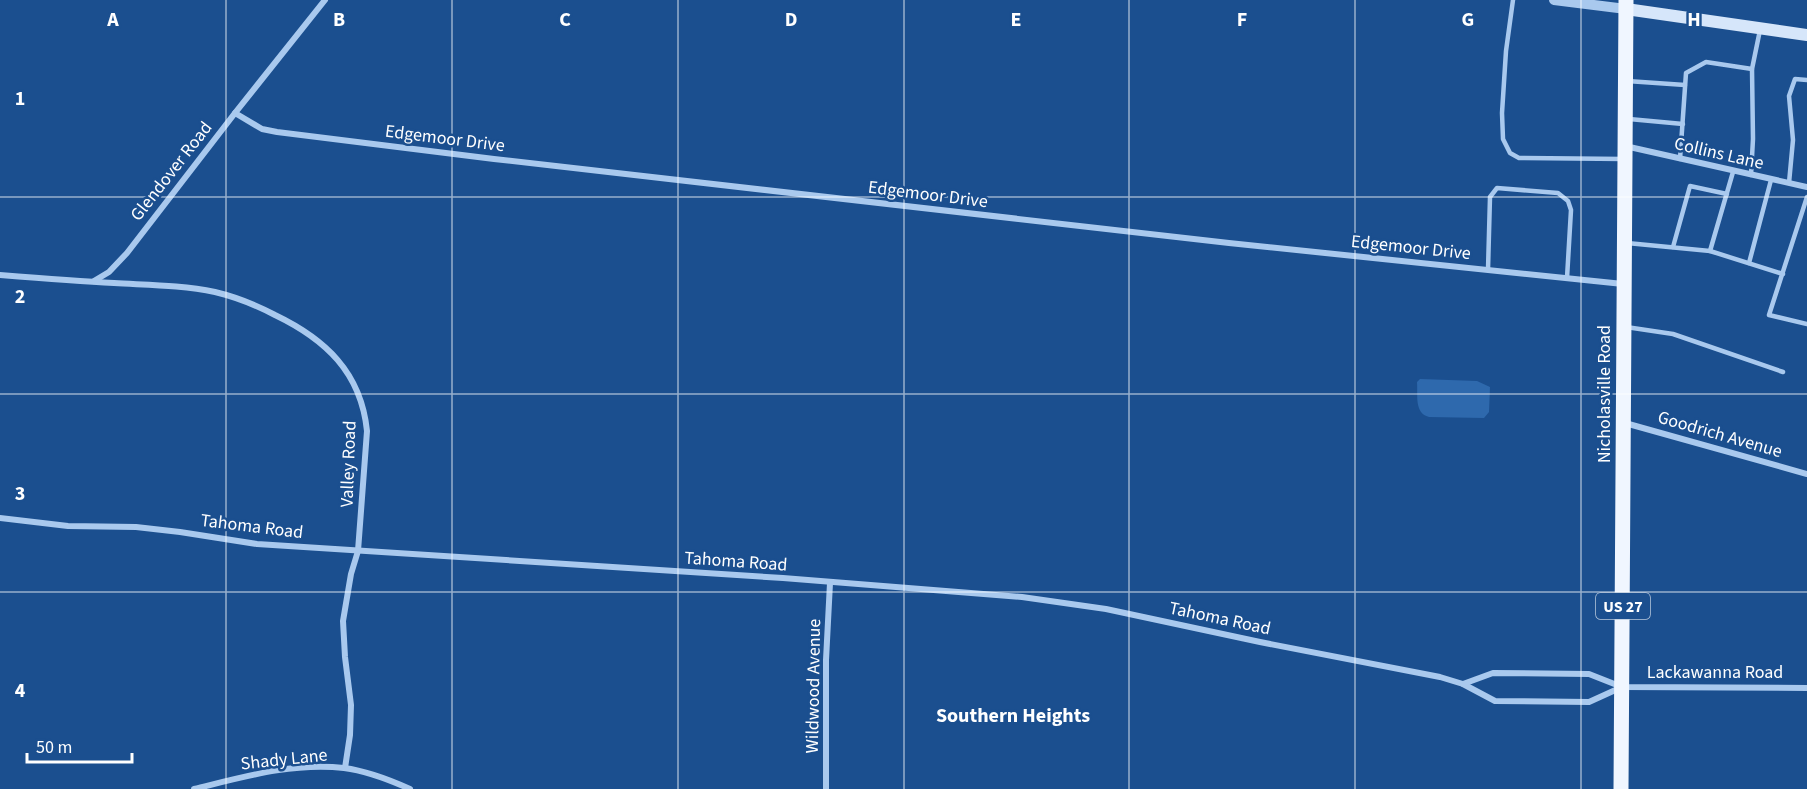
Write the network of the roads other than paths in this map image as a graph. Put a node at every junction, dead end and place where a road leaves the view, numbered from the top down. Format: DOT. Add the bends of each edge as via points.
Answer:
graph roads {
  1 [pos="325,0"];
  2 [pos="1513,0"];
  3 [pos="1554,0"];
  4 [pos="1626,5"];
  5 [pos="1760,27"];
  6 [pos="1807,35"];
  7 [pos="1752,69"];
  8 [pos="1807,80"];
  9 [pos="1625,81"];
  10 [pos="1684,85"];
  11 [pos="235,113"];
  12 [pos="1625,119"];
  13 [pos="1683,124"];
  14 [pos="1625,152"];
  15 [pos="1680,160"];
  16 [pos="1733,172"];
  17 [pos="1750,175"];
  18 [pos="1771,180"];
  19 [pos="1789,183"];
  20 [pos="1807,187"];
  21 [pos="1727,194"];
  22 [pos="1807,197"];
  23 [pos="1624,243"];
  24 [pos="1673,247"];
  25 [pos="1710,251"];
  26 [pos="1749,263"];
  27 [pos="1488,270"];
  28 [pos="1783,274"];
  29 [pos="0,275"];
  30 [pos="1567,278"];
  31 [pos="91,282"];
  32 [pos="1623,284"];
  33 [pos="1807,324"];
  34 [pos="1624,326"];
  35 [pos="1784,372"];
  36 [pos="1624,423"];
  37 [pos="1807,474"];
  38 [pos="0,518"];
  39 [pos="358,551"];
  40 [pos="830,583"];
  41 [pos="1463,684"];
  42 [pos="1622,687"];
  43 [pos="1807,688"];
  44 [pos="345,768"];
  45 [pos="194,789"];
  46 [pos="410,789"];
  47 [pos="826,789"];
  48 [pos="1621,789"];
  1 -- 11 [label="street, Glendover Road"];
  2 -- 14 [label="lane" via="1502,113 1503,140 1510,153 1520,158"];
  3 -- 4 [label="street"];
  4 -- 5 [label="main road"];
  4 -- 9 [label="main road, Nicholasville Road / US 27"];
  5 -- 6 [label="main road"];
  5 -- 7 [label="lane"];
  7 -- 10 [label="lane" via="1706,62 1686,73"];
  7 -- 17 [label="lane"];
  8 -- 19 [label="lane" via="1795,79 1789,96 1793,140"];
  9 -- 10 [label="lane"];
  9 -- 12 [label="main road, Nicholasville Road / US 27"];
  10 -- 13 [label="lane"];
  11 -- 27 [label="street, Edgemoor Drive" via="277,132"];
  11 -- 31 [label="street, Glendover Road" via="127,253 109,272"];
  12 -- 13 [label="lane"];
  12 -- 14 [label="main road, Nicholasville Road / US 27"];
  13 -- 15 [label="lane"];
  14 -- 15 [label="street, Collins Lane"];
  14 -- 23 [label="main road, Nicholasville Road / US 27"];
  15 -- 16 [label="street, Collins Lane"];
  16 -- 17 [label="street, Collins Lane"];
  16 -- 21 [label="lane"];
  17 -- 18 [label="street, Collins Lane"];
  18 -- 19 [label="street, Collins Lane"];
  18 -- 26 [label="lane"];
  19 -- 20 [label="street, Collins Lane"];
  21 -- 24 [label="lane" via="1690,186"];
  21 -- 25 [label="lane"];
  22 -- 28 [label="lane"];
  23 -- 24 [label="lane"];
  23 -- 32 [label="main road, Nicholasville Road / US 27"];
  24 -- 25 [label="lane"];
  25 -- 26 [label="lane"];
  26 -- 28 [label="lane"];
  27 -- 30 [label="street, Edgemoor Drive"];
  27 -- 30 [label="lane" via="1490,197 1497,188 1558,194 1568,201 1571,210"];
  28 -- 33 [label="lane" via="1769,315"];
  29 -- 31 [label="street"];
  30 -- 32 [label="street, Edgemoor Drive"];
  31 -- 39 [label="street, Valley Road" via="172,286 216,293 266,310 323,344 352,380 365,416"];
  32 -- 34 [label="main road, Nicholasville Road / US 27"];
  34 -- 35 [label="lane" via="1673,334"];
  34 -- 36 [label="main road, Nicholasville Road / US 27"];
  36 -- 37 [label="street, Goodrich Avenue"];
  36 -- 42 [label="main road, Nicholasville Road / US 27"];
  38 -- 39 [label="street, Tahoma Road" via="68,526 136,527 257,544"];
  39 -- 40 [label="street, Tahoma Road"];
  39 -- 44 [label="street, Valley Road" via="343,621 351,705"];
  40 -- 41 [label="street, Tahoma Road" via="1022,597 1106,609"];
  40 -- 47 [label="street, Wildwood Avenue"];
  41 -- 42 [label="street" via="1493,673 1589,674"];
  41 -- 42 [label="street, Tahoma Road" via="1495,701 1589,702"];
  42 -- 43 [label="street, Lackawanna Road"];
  42 -- 48 [label="main road, Nicholasville Road / US 27"];
  44 -- 45 [label="street, Shady Lane" via="258,773"];
  44 -- 46 [label="street, Shady Lane"];
}
